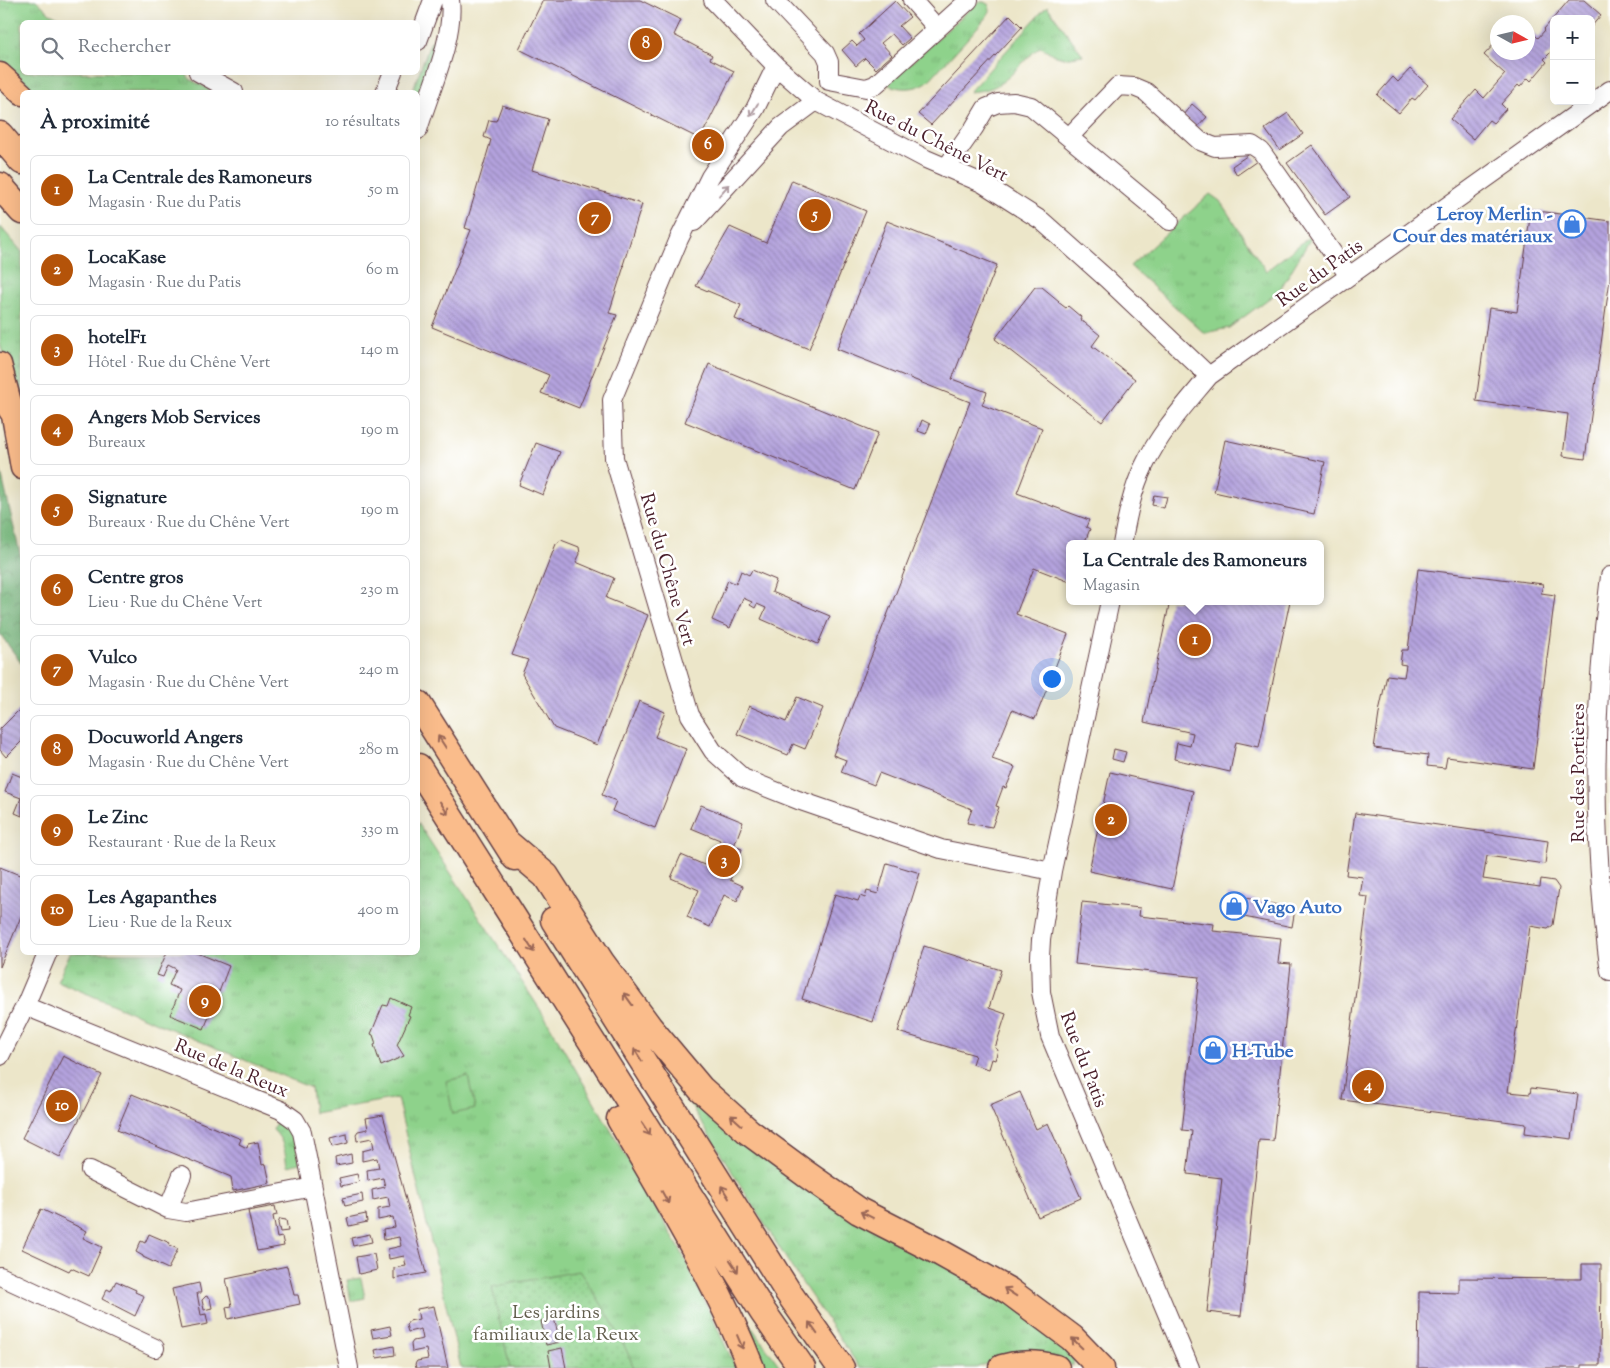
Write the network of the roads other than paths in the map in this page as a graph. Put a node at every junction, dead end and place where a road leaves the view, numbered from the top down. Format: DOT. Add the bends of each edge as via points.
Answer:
graph roads {
  1 [pos="422,0"];
  2 [pos="433,0"];
  3 [pos="450,0"];
  4 [pos="713,0"];
  5 [pos="775,0"];
  6 [pos="912,0"];
  7 [pos="969,0"];
  8 [pos="414,20"];
  9 [pos="937,28"];
  10 [pos="420,36"];
  11 [pos="776,66"];
  12 [pos="0,74"];
  13 [pos="203,75"];
  14 [pos="403,75"];
  15 [pos="829,81"];
  16 [pos="392,88"];
  17 [pos="230,90"];
  18 [pos="1610,90"];
  19 [pos="20,92"];
  20 [pos="814,100"];
  21 [pos="420,124"];
  22 [pos="0,135"];
  23 [pos="1069,137"];
  24 [pos="20,159"];
  25 [pos="946,168"];
  26 [pos="0,186"];
  27 [pos="20,209"];
  28 [pos="1170,221"];
  29 [pos="679,239"];
  30 [pos="1350,276"];
  31 [pos="0,364"];
  32 [pos="1209,376"];
  33 [pos="6,401"];
  34 [pos="20,460"];
  35 [pos="1123,540"];
  36 [pos="1610,576"];
  37 [pos="1109,605"];
  38 [pos="420,707"];
  39 [pos="420,770"];
  40 [pos="506,842"];
  41 [pos="1052,871"];
  42 [pos="1607,923"];
  43 [pos="47,955"];
  44 [pos="1610,971"];
  45 [pos="25,1006"];
  46 [pos="0,1056"];
  47 [pos="602,1059"];
  48 [pos="90,1170"];
  49 [pos="182,1175"];
  50 [pos="313,1187"];
  51 [pos="168,1209"];
  52 [pos="0,1276"];
  53 [pos="155,1348"];
  54 [pos="349,1368"];
  55 [pos="751,1368"];
  56 [pos="802,1368"];
  57 [pos="841,1368"];
  58 [pos="1002,1368"];
  59 [pos="1056,1368"];
  60 [pos="1101,1368"];
  61 [pos="1190,1368"];
  1 -- 8 [label="street"];
  2 -- 10 [label="street"];
  3 -- 21 [label="street" via="448,37"];
  4 -- 11 [label="street, Rue du Chêne Vert"];
  5 -- 15 [label="street" via="825,54 829,62"];
  6 -- 9 [label="street"];
  7 -- 9 [label="street"];
  9 -- 15 [label="street" via="875,85 866,88"];
  11 -- 20 [label="street, Rue du Chêne Vert"];
  11 -- 29 [label="street, Rue du Chêne Vert, one-way" via="755,109 710,178"];
  12 -- 19 [label="main road"];
  13 -- 17 [label="street"];
  14 -- 16 [label="street"];
  15 -- 20 [label="street"];
  18 -- 30 [label="street, Rue du Patis"];
  20 -- 25 [label="street, Rue du Chêne Vert"];
  29 -- 20 [label="street, one-way" via="781,127"];
  22 -- 24 [label="highway"];
  23 -- 25 [label="street" via="1032,106 998,102 986,108"];
  23 -- 28 [label="street"];
  23 -- 30 [label="street" via="1118,86 1146,92 1200,141 1215,147 1252,145 1261,151"];
  25 -- 32 [label="street, Rue du Chêne Vert" via="982,183 1042,221"];
  26 -- 27 [label="highway"];
  29 -- 41 [label="street, Rue du Chêne Vert" via="612,400 614,458 690,715 713,751 743,778 941,849"];
  30 -- 32 [label="street, Rue du Patis"];
  31 -- 33 [label="main road"];
  32 -- 35 [label="street, Rue du Patis" via="1159,437 1143,468"];
  33 -- 34 [label="main road"];
  36 -- 42 [label="street, Rue des Portières" via="1601,660 1596,765 1596,817"];
  37 -- 41 [label="street, Rue du Patis"];
  40 -- 38 [label="highway, one-way"];
  39 -- 47 [label="highway, one-way"];
  57 -- 40 [label="highway, one-way" via="778,1276"];
  60 -- 40 [label="highway, one-way" via="1072,1338 1009,1291 859,1211 749,1132 701,1089 649,1028 601,962 546,876"];
  41 -- 61 [label="street, Rue du Patis" via="1040,957 1041,992 1050,1036"];
  42 -- 44 [label="street, Rue des Portières"];
  43 -- 45 [label="street"];
  45 -- 46 [label="street"];
  45 -- 50 [label="street, Rue de la Reux" via="281,1110 295,1120 302,1132"];
  47 -- 55 [label="highway, one-way" via="618,1117 718,1296"];
  47 -- 56 [label="highway, one-way"];
  48 -- 51 [label="street"];
  49 -- 51 [label="street"];
  50 -- 51 [label="street" via="186,1212"];
  50 -- 54 [label="street, Rue de la Reux"];
  52 -- 53 [label="street"];
  58 -- 59 [label="highway" via="1017,1364"];
}
